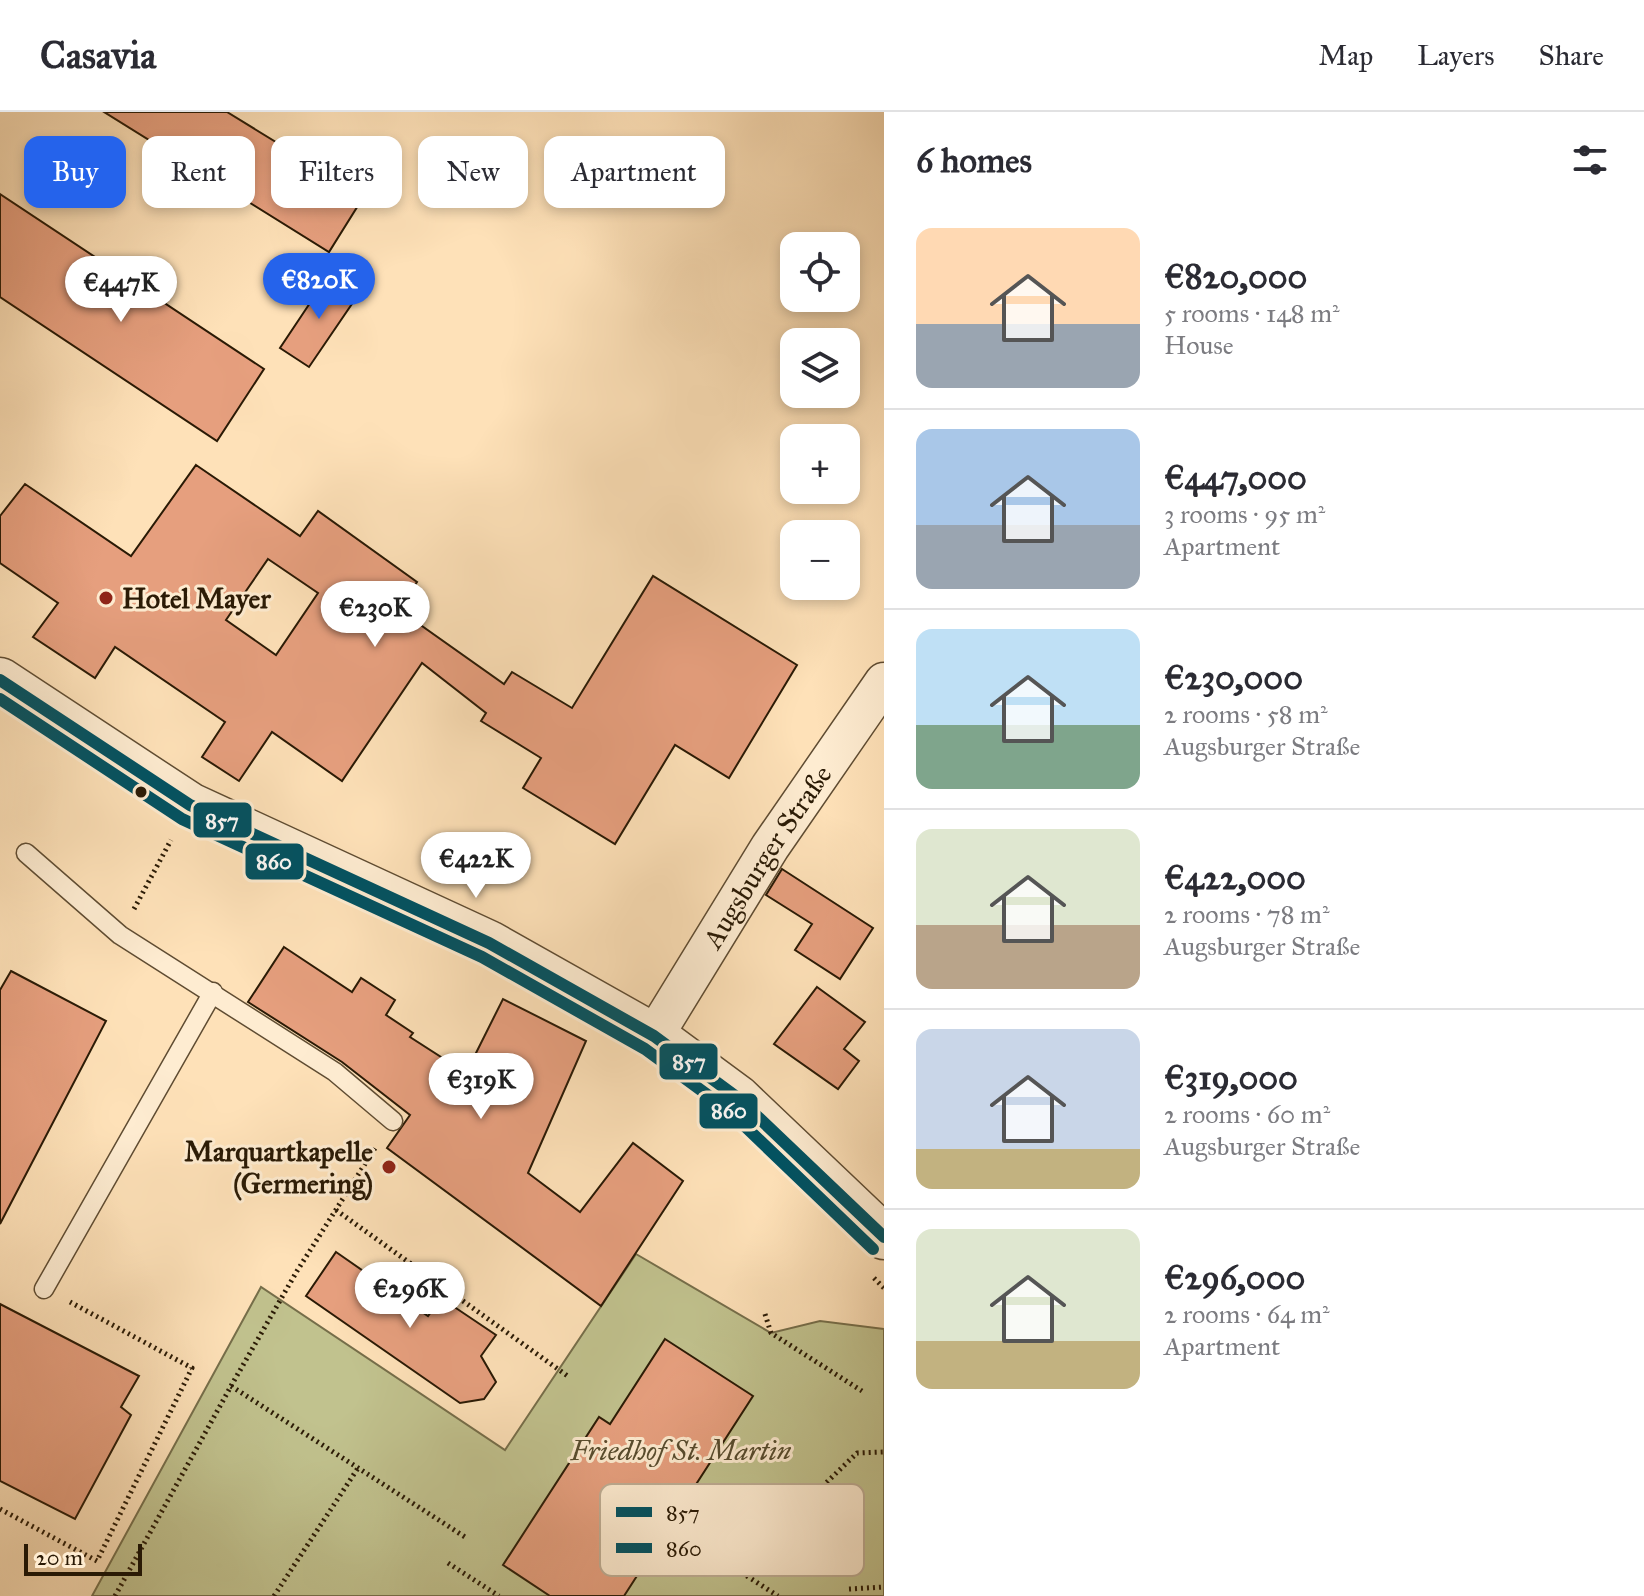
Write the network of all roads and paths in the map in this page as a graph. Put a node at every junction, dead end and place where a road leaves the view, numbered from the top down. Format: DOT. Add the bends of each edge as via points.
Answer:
graph roads {
  1 [pos="0,680"];
  2 [pos="884,682"];
  3 [pos="190,805"];
  4 [pos="26,853"];
  5 [pos="120,935"];
  6 [pos="213,992"];
  7 [pos="654,1036"];
  8 [pos="393,1121"];
  9 [pos="336,1210"];
  10 [pos="884,1237"];
  11 [pos="44,1289"];
  12 [pos="765,1314"];
  13 [pos="569,1377"];
  14 [pos="231,1386"];
  15 [pos="862,1391"];
  16 [pos="884,1452"];
  17 [pos="358,1468"];
  18 [pos="825,1484"];
  19 [pos="0,1509"];
  20 [pos="465,1537"];
  21 [pos="448,1563"];
  22 [pos="746,1576"];
  23 [pos="884,1587"];
  24 [pos="849,1589"];
  25 [pos="115,1596"];
  26 [pos="274,1596"];
  27 [pos="499,1596"];
  28 [pos="778,1596"];
  1 -- 3 [label="street"];
  2 -- 7 [label="street, Augsburger Straße" via="770,847"];
  3 -- 5 [label="path"];
  3 -- 7 [label="street" via="489,943"];
  4 -- 5 [label="lane"];
  5 -- 6 [label="lane"];
  6 -- 8 [label="lane" via="335,1072"];
  6 -- 11 [label="lane"];
  7 -- 10 [label="street" via="738,1098"];
  8 -- 9 [label="path"];
  9 -- 13 [label="path"];
  9 -- 14 [label="path"];
  11 -- 19 [label="path" via="192,1368 97,1561"];
  12 -- 15 [label="path" via="771,1333"];
  14 -- 17 [label="path"];
  14 -- 25 [label="path"];
  16 -- 18 [label="path" via="857,1453"];
  17 -- 20 [label="path"];
  17 -- 26 [label="path"];
  21 -- 27 [label="path"];
  22 -- 28 [label="path"];
  23 -- 24 [label="path"];
}
